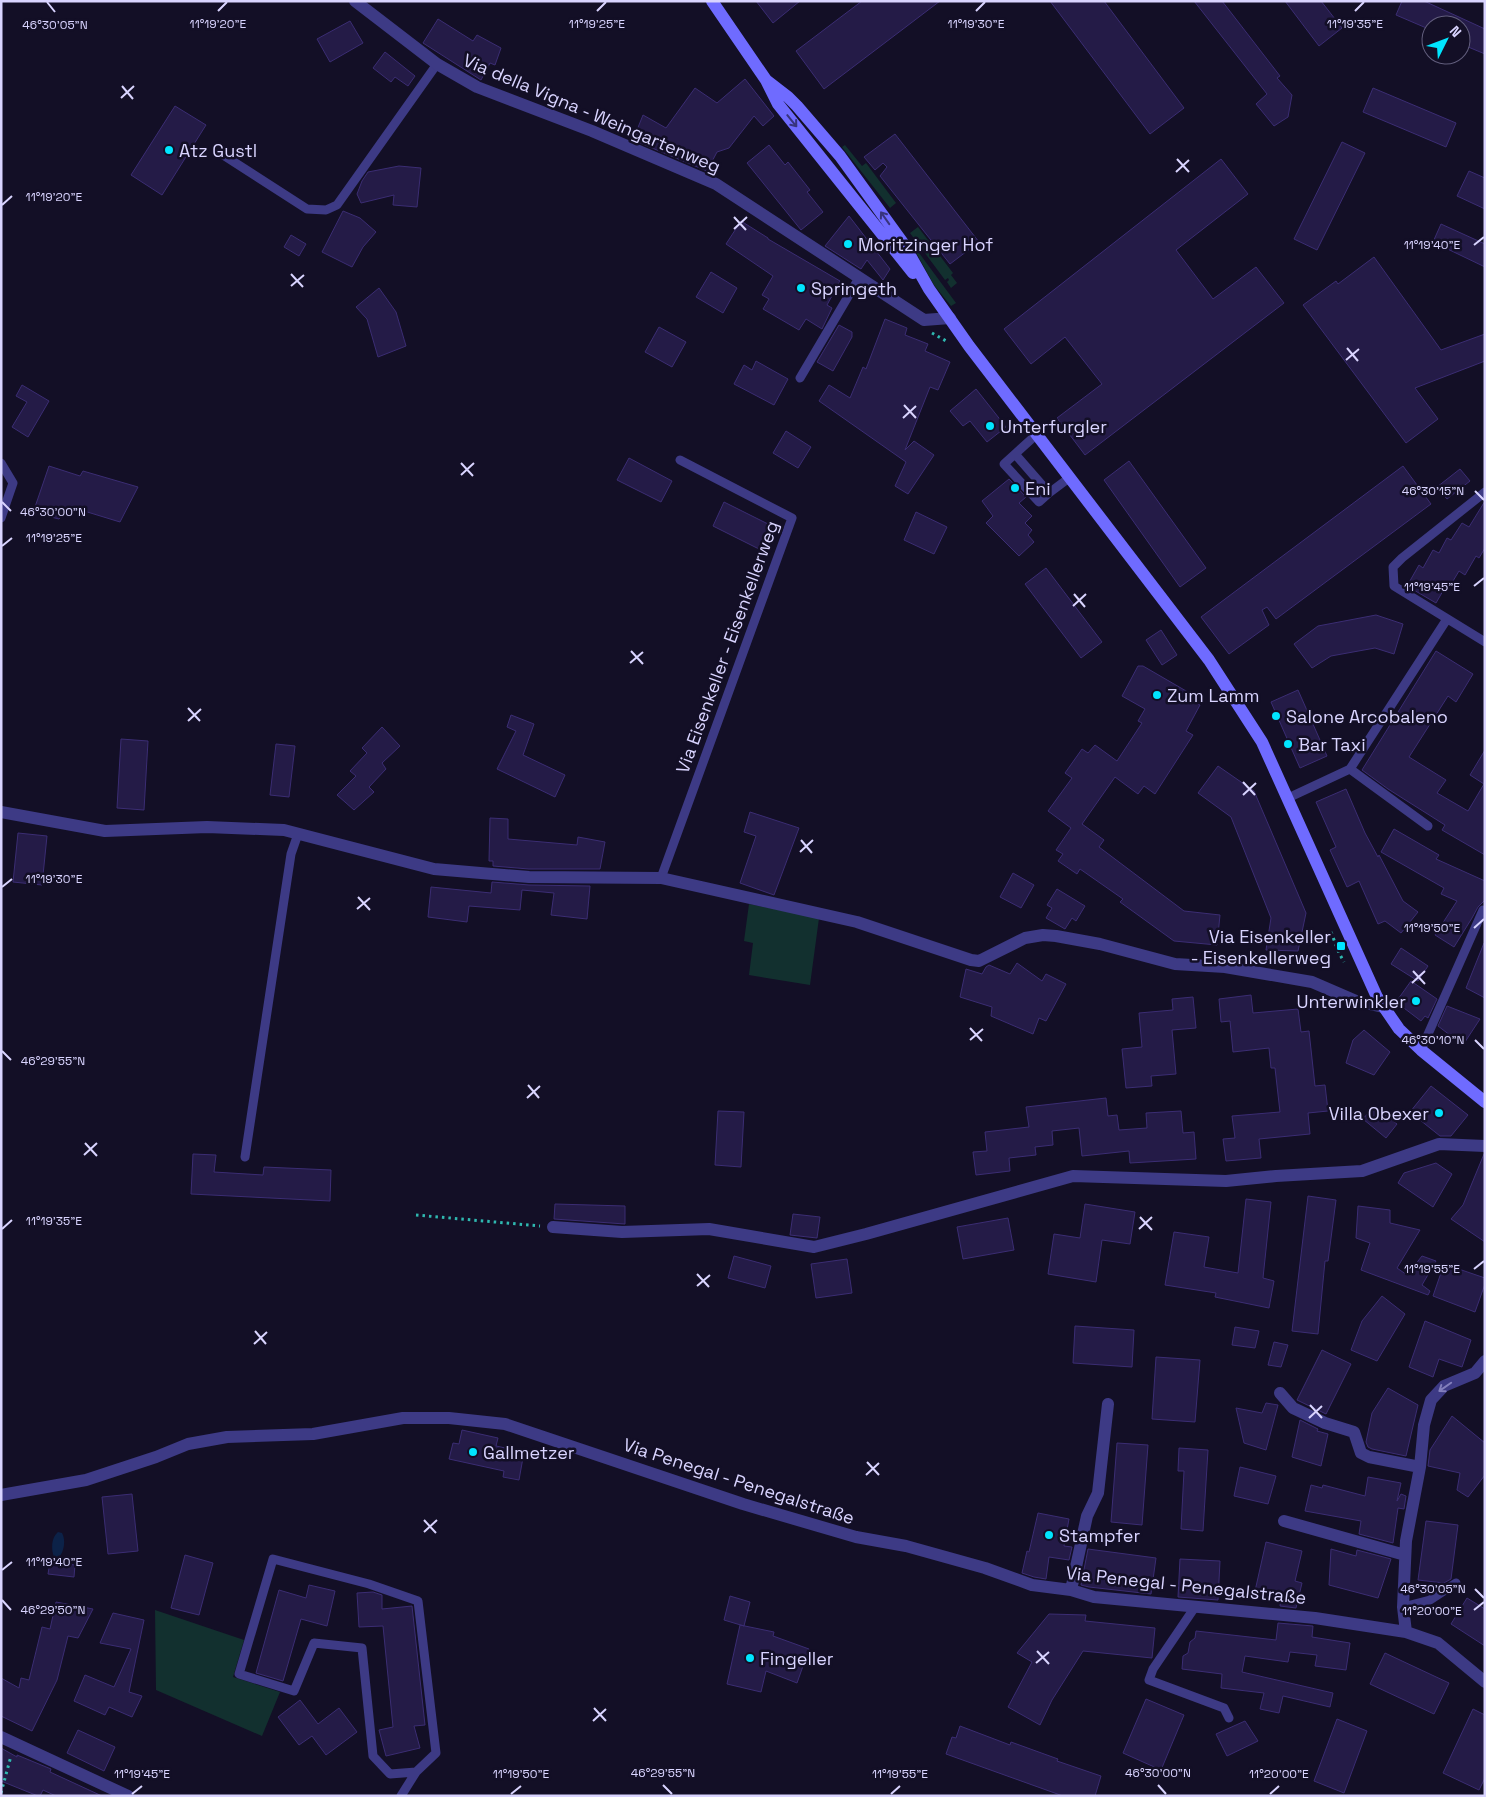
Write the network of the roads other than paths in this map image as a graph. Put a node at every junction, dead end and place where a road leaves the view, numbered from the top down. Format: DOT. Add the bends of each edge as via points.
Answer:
graph roads {
  1 [pos="355,1"];
  2 [pos="713,4"];
  3 [pos="437,64"];
  4 [pos="220,153"];
  5 [pos="858,278"];
  6 [pos="950,318"];
  7 [pos="800,378"];
  8 [pos="1036,435"];
  9 [pos="1015,454"];
  10 [pos="680,460"];
  11 [pos="1,463"];
  12 [pos="1069,478"];
  13 [pos="1485,492"];
  14 [pos="1049,493"];
  15 [pos="1,518"];
  16 [pos="1447,619"];
  17 [pos="1485,642"];
  18 [pos="1350,769"];
  19 [pos="1288,798"];
  20 [pos="1,812"];
  21 [pos="1428,826"];
  22 [pos="298,834"];
  23 [pos="661,878"];
  24 [pos="1483,910"];
  25 [pos="1383,1006"];
  26 [pos="1421,1050"];
  27 [pos="1485,1102"];
  28 [pos="1485,1146"];
  29 [pos="245,1157"];
  30 [pos="553,1227"];
  31 [pos="1482,1369"];
  32 [pos="1280,1393"];
  33 [pos="1108,1404"];
  34 [pos="1420,1466"];
  35 [pos="1,1495"];
  36 [pos="1284,1521"];
  37 [pos="1405,1555"];
  38 [pos="1456,1584"];
  39 [pos="1071,1590"];
  40 [pos="1195,1607"];
  41 [pos="1403,1607"];
  42 [pos="1406,1632"];
  43 [pos="1485,1682"];
  44 [pos="1230,1718"];
  45 [pos="1,1737"];
  46 [pos="416,1772"];
  47 [pos="128,1796"];
  48 [pos="401,1796"];
  1 -- 3 [label="street, Via della Vigna - Weingartenweg"];
  2 -- 6 [label="main road" via="766,80 788,96 840,156 903,243"];
  3 -- 4 [label="lane, Via della Vigna - Weingartenweg" via="337,205 326,210 307,209"];
  3 -- 5 [label="street, Via della Vigna - Weingartenweg" via="477,86 716,184"];
  5 -- 6 [label="street, Via della Vigna - Weingartenweg" via="924,320"];
  5 -- 7 [label="lane"];
  6 -- 8 [label="main road"];
  8 -- 9 [label="lane"];
  8 -- 12 [label="main road"];
  9 -- 14 [label="lane"];
  9 -- 14 [label="lane" via="1004,464 1038,502"];
  10 -- 23 [label="lane, Via Eisenkeller - Eisenkellerweg" via="792,518"];
  11 -- 15 [label="lane" via="13,483"];
  12 -- 14 [label="lane"];
  12 -- 19 [label="main road" via="1209,660 1262,742"];
  13 -- 16 [label="lane" via="1393,567 1394,586"];
  16 -- 17 [label="lane"];
  16 -- 18 [label="lane"];
  18 -- 19 [label="lane"];
  18 -- 21 [label="lane"];
  19 -- 25 [label="main road"];
  20 -- 22 [label="street" via="105,831 207,827 284,830"];
  22 -- 23 [label="street" via="434,869 529,876"];
  22 -- 29 [label="lane" via="292,854"];
  23 -- 25 [label="street" via="857,922 971,960 979,961 1025,938 1056,936 1175,964 1225,967 1312,982 1356,1001"];
  24 -- 26 [label="lane"];
  25 -- 26 [label="main road" via="1399,1029"];
  26 -- 27 [label="main road"];
  28 -- 30 [label="street" via="1439,1144 1362,1171 1226,1182 1073,1176 814,1247 709,1228 622,1232"];
  31 -- 34 [label="street, one-way" via="1444,1386 1431,1400 1424,1425"];
  32 -- 34 [label="street" via="1293,1408 1354,1432 1362,1453 1369,1457"];
  33 -- 39 [label="street" via="1098,1493 1087,1516"];
  34 -- 37 [label="street"];
  35 -- 39 [label="street, Via Penegal - Penegalstraße" via="86,1480 188,1444 227,1437 313,1434 403,1418 449,1418 505,1424 743,1504 856,1537 906,1546 985,1568 1032,1585"];
  36 -- 37 [label="street"];
  37 -- 41 [label="street"];
  38 -- 41 [label="lane" via="1430,1600"];
  39 -- 40 [label="street, Via Penegal - Penegalstraße" via="1094,1596"];
  40 -- 42 [label="street, Via Penegal - Penegalstraße" via="1315,1618"];
  40 -- 44 [label="lane" via="1149,1680 1224,1708"];
  41 -- 42 [label="street"];
  42 -- 43 [label="street, Via Penegal - Penegalstraße" via="1438,1642"];
  45 -- 47 [label="street"];
  46 -- 46 [label="lane" via="436,1753 418,1601 369,1584 273,1559 239,1674 294,1691 314,1643 362,1648 373,1756 390,1774"];
  46 -- 48 [label="lane"];
}
